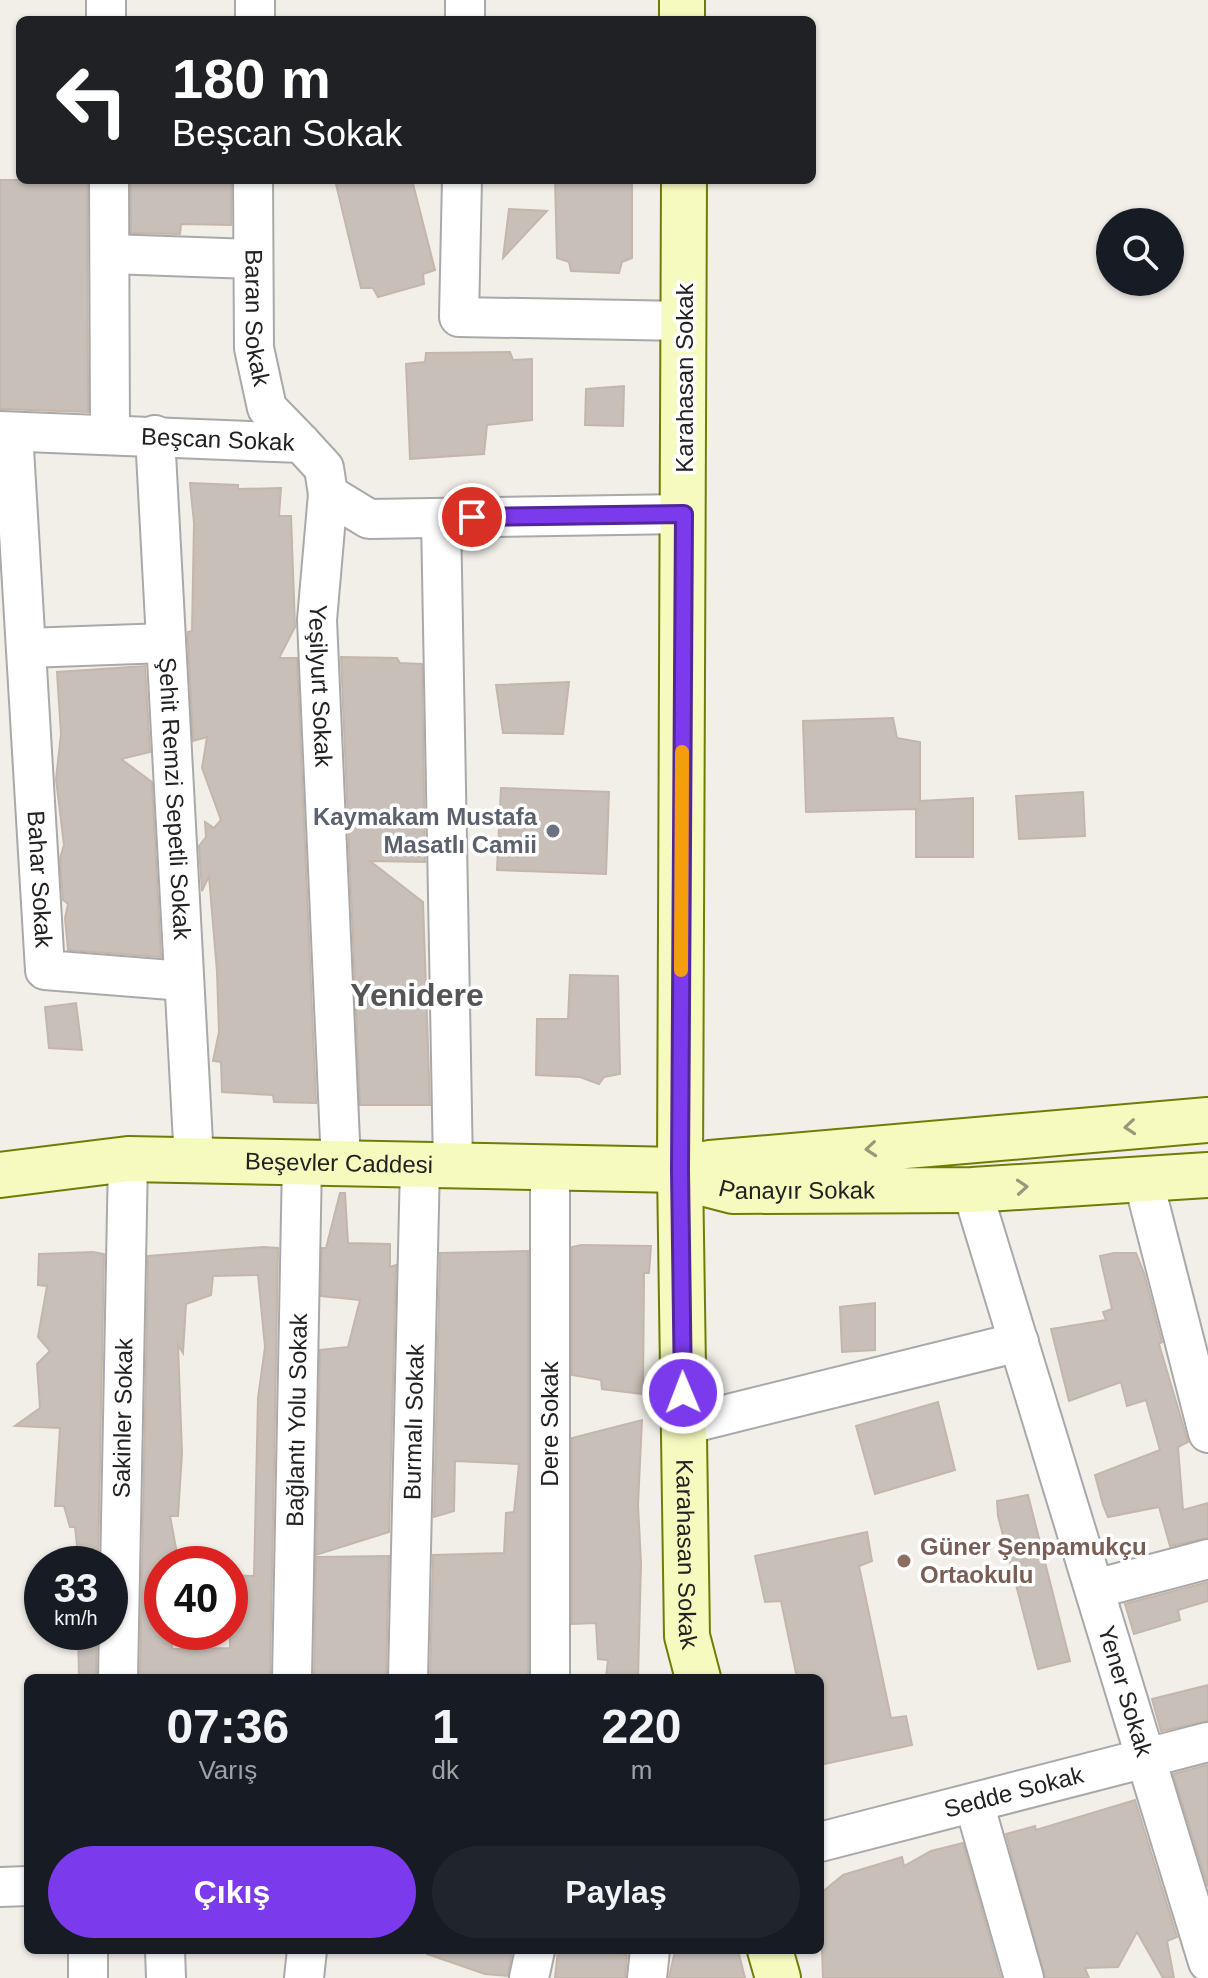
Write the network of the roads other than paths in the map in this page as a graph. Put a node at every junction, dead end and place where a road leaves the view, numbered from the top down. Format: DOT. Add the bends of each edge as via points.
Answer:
graph roads {
  1 [pos="109,184"];
  2 [pos="253,184"];
  3 [pos="462,184"];
  4 [pos="684,184"];
  5 [pos="110,254"];
  6 [pos="252,259"];
  7 [pos="686,321"];
  8 [pos="7,432"];
  9 [pos="110,434"];
  10 [pos="155,435"];
  11 [pos="301,443"];
  12 [pos="328,494"];
  13 [pos="684,514"];
  14 [pos="441,518"];
  15 [pos="166,643"];
  16 [pos="26,648"];
  17 [pos="184,981"];
  18 [pos="1208,1120"];
  19 [pos="128,1159"];
  20 [pos="194,1161"];
  21 [pos="321,1163"];
  22 [pos="437,1166"];
  23 [pos="550,1169"];
  24 [pos="680,1170"];
  25 [pos="0,1175"];
  26 [pos="1208,1175"];
  27 [pos="1143,1179"];
  28 [pos="972,1190"];
  29 [pos="1019,1342"];
  30 [pos="684,1425"];
  31 [pos="1208,1433"];
  32 [pos="1208,1559"];
  33 [pos="1095,1589"];
  34 [pos="118,1674"];
  35 [pos="292,1674"];
  36 [pos="408,1674"];
  37 [pos="550,1674"];
  38 [pos="697,1674"];
  39 [pos="1208,1742"];
  40 [pos="1143,1758"];
  41 [pos="974,1803"];
  42 [pos="824,1841"];
  43 [pos="24,1886"];
  44 [pos="0,1887"];
  45 [pos="88,1954"];
  46 [pos="165,1954"];
  47 [pos="307,1954"];
  48 [pos="534,1954"];
  49 [pos="650,1954"];
  50 [pos="771,1954"];
  51 [pos="1208,1962"];
  52 [pos="88,1978"];
  53 [pos="166,1978"];
  54 [pos="304,1978"];
  55 [pos="529,1978"];
  56 [pos="647,1978"];
  57 [pos="778,1978"];
  58 [pos="1024,1978"];
  1 -- 5 [label="street"];
  2 -- 6 [label="street, Baran Sokak"];
  3 -- 7 [label="street" via="459,317"];
  4 -- 7 [label="street, Karahasan Sokak"];
  5 -- 6 [label="street"];
  5 -- 9 [label="street"];
  6 -- 11 [label="street, Baran Sokak" via="254,348 267,408"];
  7 -- 13 [label="street, Karahasan Sokak"];
  8 -- 9 [label="street, Beşcan Sokak"];
  8 -- 16 [label="street, Bahar Sokak"];
  9 -- 10 [label="street, Beşcan Sokak"];
  10 -- 11 [label="street, Beşcan Sokak"];
  10 -- 15 [label="street, Şehit Remzi Sepetli Sokak"];
  11 -- 12 [label="street, Beşcan Sokak" via="324,468"];
  12 -- 14 [label="street" via="369,519"];
  12 -- 21 [label="street, Yeşilyurt Sokak" via="317,620"];
  13 -- 14 [label="street"];
  13 -- 24 [label="street, Karahasan Sokak"];
  14 -- 22 [label="street, Burmalı Sokak"];
  15 -- 16 [label="street"];
  15 -- 17 [label="street, Şehit Remzi Sepetli Sokak"];
  16 -- 17 [label="street, Bahar Sokak" via="45,970"];
  17 -- 20 [label="street, Şehit Remzi Sepetli Sokak"];
  18 -- 24 [label="street, Panayır Sokak, one-way" via="710,1163"];
  19 -- 20 [label="street, Beşevler Caddesi"];
  19 -- 25 [label="street, Beşevler Caddesi"];
  19 -- 34 [label="street, Sakinler Sokak"];
  20 -- 21 [label="street, Beşevler Caddesi"];
  21 -- 22 [label="street, Beşevler Caddesi"];
  21 -- 35 [label="street, Bağlantı Yolu Sokak"];
  22 -- 23 [label="street, Beşevler Caddesi"];
  22 -- 36 [label="street, Burmalı Sokak"];
  23 -- 24 [label="street, Beşevler Caddesi"];
  23 -- 37 [label="street, Dere Sokak"];
  24 -- 28 [label="street, Panayır Sokak" via="733,1191"];
  24 -- 30 [label="street, Karahasan Sokak"];
  26 -- 27 [label="street, Panayır Sokak"];
  28 -- 27 [label="street, Panayır Sokak, one-way"];
  27 -- 31 [label="street"];
  28 -- 29 [label="street, Yener Sokak"];
  29 -- 30 [label="street"];
  29 -- 33 [label="street, Yener Sokak"];
  30 -- 38 [label="street, Karahasan Sokak" via="687,1636"];
  32 -- 33 [label="street"];
  33 -- 40 [label="street, Yener Sokak"];
  39 -- 40 [label="street, Sedde Sokak"];
  40 -- 41 [label="street, Sedde Sokak"];
  40 -- 51 [label="street, Yener Sokak"];
  41 -- 42 [label="street, Sedde Sokak"];
  41 -- 58 [label="street"];
  43 -- 44 [label="street"];
  45 -- 52 [label="street"];
  46 -- 53 [label="street"];
  47 -- 54 [label="street"];
  48 -- 55 [label="street"];
  49 -- 56 [label="street"];
  50 -- 57 [label="street"];
}
